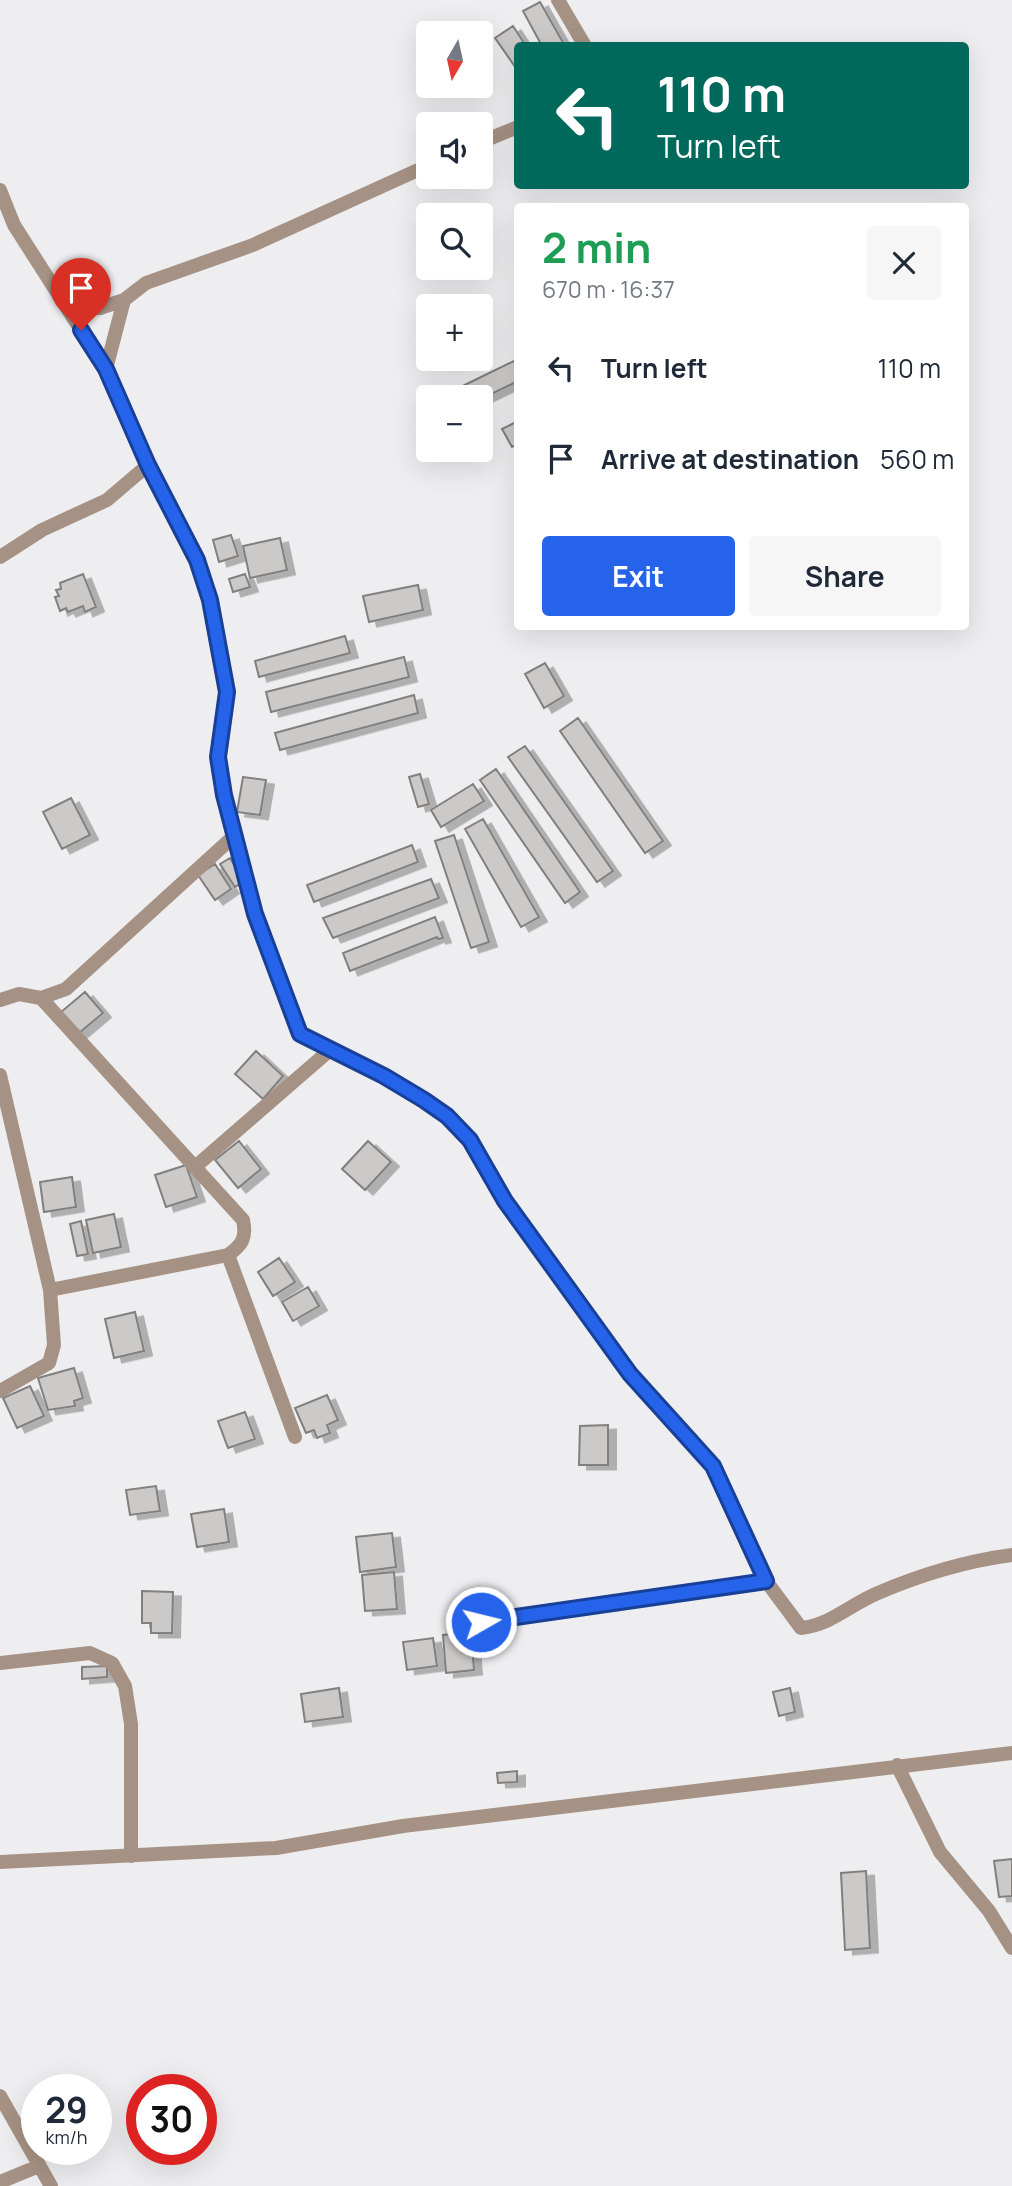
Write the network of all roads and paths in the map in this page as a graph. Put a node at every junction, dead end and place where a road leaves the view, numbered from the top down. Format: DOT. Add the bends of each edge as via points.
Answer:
graph roads {
  1 [pos="558,0"];
  2 [pos="583,42"];
  3 [pos="514,129"];
  4 [pos="493,137"];
  5 [pos="416,171"];
  6 [pos="0,190"];
  7 [pos="124,300"];
  8 [pos="69,310"];
  9 [pos="106,369"];
  10 [pos="148,465"];
  11 [pos="0,557"];
  12 [pos="234,836"];
  13 [pos="41,998"];
  14 [pos="0,1000"];
  15 [pos="330,1050"];
  16 [pos="0,1075"];
  17 [pos="195,1167"];
  18 [pos="228,1255"];
  19 [pos="50,1290"];
  20 [pos="0,1391"];
  21 [pos="295,1437"];
  22 [pos="1012,1555"];
  23 [pos="766,1581"];
  24 [pos="481,1622"];
  25 [pos="0,1663"];
  26 [pos="1012,1753"];
  27 [pos="897,1765"];
  28 [pos="131,1856"];
  29 [pos="0,1862"];
  30 [pos="1012,1948"];
  31 [pos="0,2096"];
  32 [pos="39,2166"];
  33 [pos="0,2182"];
  34 [pos="51,2186"];
  1 -- 2 [label="street"];
  3 -- 4 [label="street"];
  5 -- 7 [label="street" via="253,245 146,284"];
  6 -- 8 [label="street" via="14,225"];
  7 -- 8 [label="street" via="100,308"];
  7 -- 9 [label="street"];
  8 -- 9 [label="street"];
  9 -- 10 [label="street"];
  10 -- 11 [label="street" via="107,500 42,530"];
  10 -- 12 [label="street" via="197,560 210,600 227,692 218,757"];
  12 -- 13 [label="street" via="66,989"];
  12 -- 15 [label="street" via="255,914 300,1034"];
  13 -- 14 [label="street" via="19,994"];
  13 -- 17 [label="street"];
  15 -- 17 [label="street"];
  15 -- 23 [label="street" via="424,1100 470,1140 505,1201 630,1374 713,1466"];
  16 -- 19 [label="street"];
  17 -- 18 [label="street" via="243,1220 246,1233 241,1245"];
  18 -- 19 [label="street"];
  18 -- 21 [label="street"];
  19 -- 20 [label="street" via="54,1345 49,1363"];
  22 -- 23 [label="street" via="975,1560 876,1593 821,1626 801,1628"];
  23 -- 24 [label="street"];
  25 -- 28 [label="street" via="90,1653 112,1664 125,1686 131,1724"];
  26 -- 27 [label="street"];
  27 -- 28 [label="street" via="402,1826 276,1848"];
  27 -- 30 [label="street" via="940,1852 989,1911"];
  28 -- 29 [label="street"];
  31 -- 32 [label="street"];
  32 -- 33 [label="street"];
  32 -- 34 [label="street"];
}
